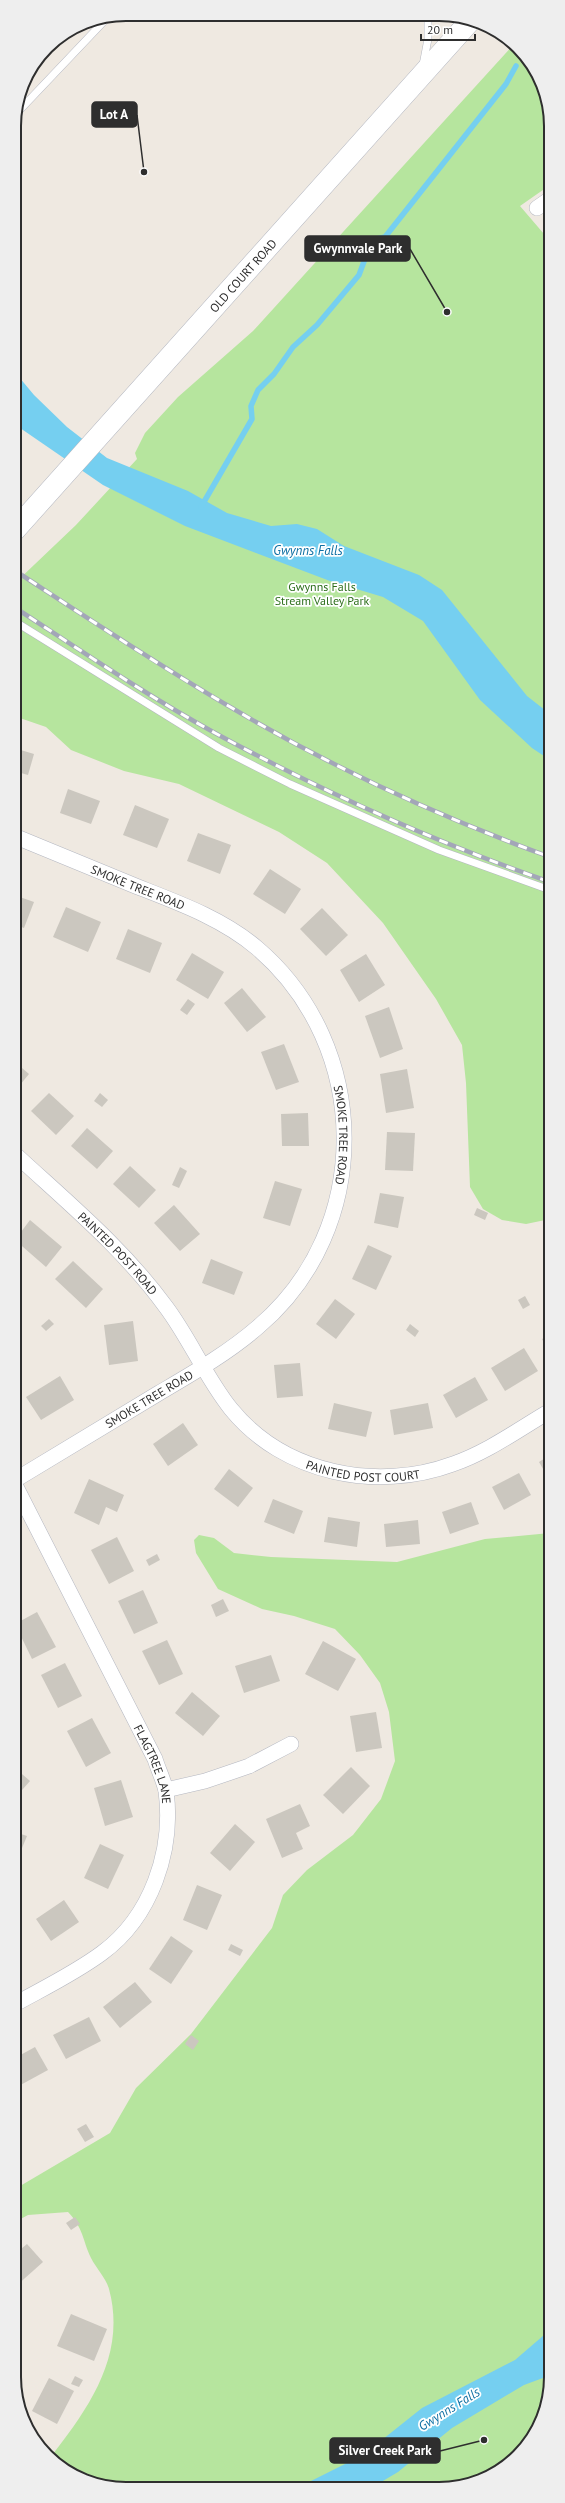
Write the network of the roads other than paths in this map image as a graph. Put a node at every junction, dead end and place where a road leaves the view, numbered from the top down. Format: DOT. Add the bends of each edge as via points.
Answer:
graph roads {
  1 [pos="428,21"];
  2 [pos="102,24"];
  3 [pos="466,25"];
  4 [pos="421,74"];
  5 [pos="23,107"];
  6 [pos="544,203"];
  7 [pos="537,208"];
  8 [pos="21,523"];
  9 [pos="21,625"];
  10 [pos="21,839"];
  11 [pos="544,888"];
  12 [pos="21,1159"];
  13 [pos="203,1366"];
  14 [pos="544,1415"];
  15 [pos="21,1476"];
  16 [pos="21,1497"];
  17 [pos="291,1744"];
  18 [pos="166,1790"];
  19 [pos="21,2000"];
  1 -- 4 [label="lane" via="428,38"];
  2 -- 5 [label="lane"];
  3 -- 4 [label="main road, OLD COURT ROAD"];
  4 -- 8 [label="main road, OLD COURT ROAD"];
  6 -- 7 [label="street"];
  9 -- 11 [label="lane" via="219,748 290,784 439,850"];
  10 -- 13 [label="street, SMOKE TREE ROAD" via="184,905 226,927 256,947 287,978 310,1010 338,1076 343,1112 344,1152 341,1185 332,1218 312,1262 302,1280 259,1327"];
  12 -- 13 [label="street, PAINTED POST ROAD" via="105,1235 134,1266 167,1308"];
  13 -- 14 [label="street, PAINTED POST COURT" via="231,1409 252,1431 274,1447 331,1472 395,1477 426,1473 477,1454"];
  13 -- 15 [label="street, SMOKE TREE ROAD"];
  16 -- 18 [label="street, FLAGTREE LANE" via="144,1736"];
  17 -- 18 [label="street" via="249,1766 205,1781"];
  18 -- 19 [label="street, FLAGTREE LANE" via="164,1850 151,1896 138,1915 102,1953"];
}
